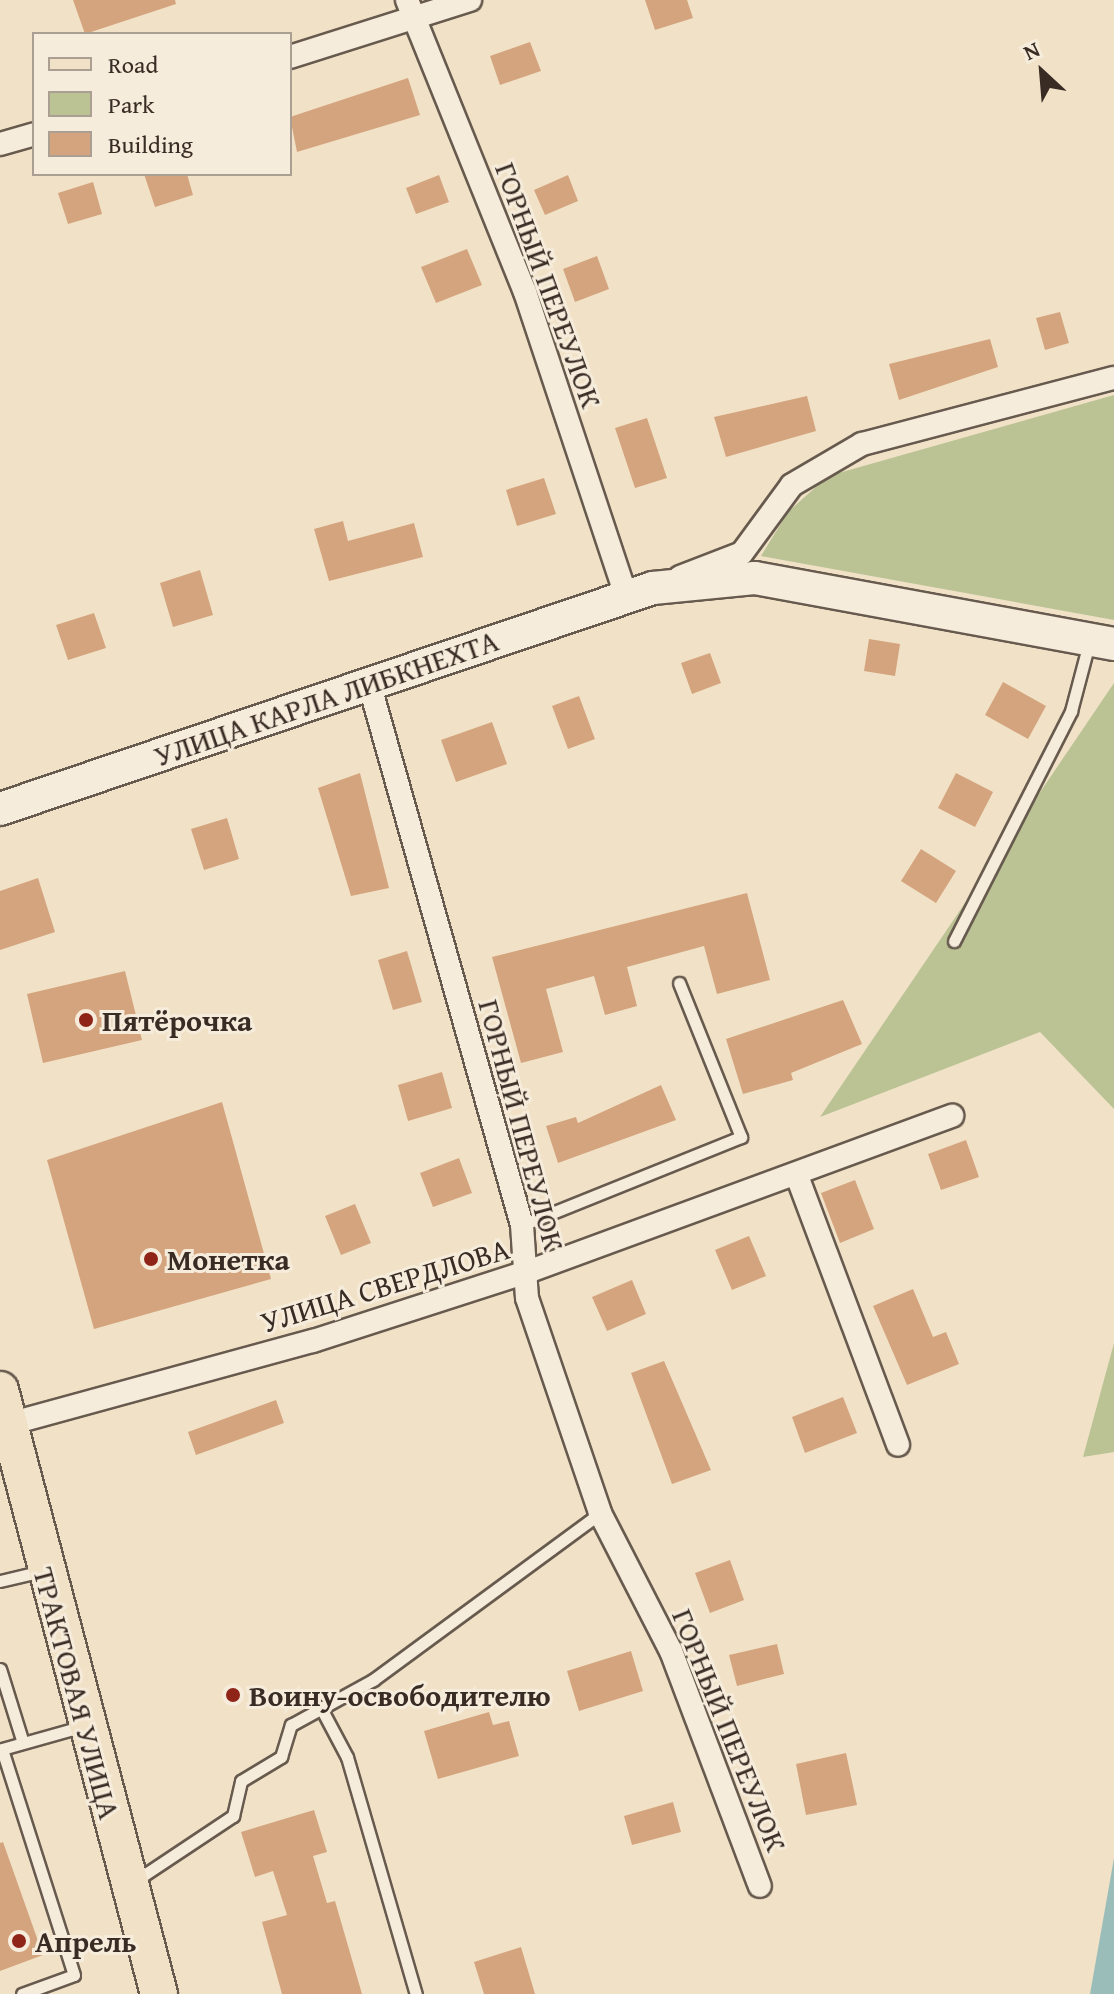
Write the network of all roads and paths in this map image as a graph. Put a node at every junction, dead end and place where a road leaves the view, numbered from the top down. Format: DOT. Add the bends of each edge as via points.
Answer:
graph roads {
  1 [pos="470,0"];
  2 [pos="411,10"];
  3 [pos="292,56"];
  4 [pos="32,135"];
  5 [pos="0,144"];
  6 [pos="1114,378"];
  7 [pos="640,591"];
  8 [pos="1102,642"];
  9 [pos="369,683"];
  10 [pos="0,809"];
  11 [pos="954,941"];
  12 [pos="679,983"];
  13 [pos="952,1116"];
  14 [pos="797,1176"];
  15 [pos="522,1225"];
  16 [pos="530,1271"];
  17 [pos="4,1407"];
  18 [pos="898,1445"];
  19 [pos="9,1465"];
  20 [pos="600,1513"];
  21 [pos="45,1570"];
  22 [pos="0,1581"];
  23 [pos="0,1669"];
  24 [pos="322,1710"];
  25 [pos="85,1726"];
  26 [pos="23,1743"];
  27 [pos="128,1886"];
  28 [pos="760,1886"];
  29 [pos="22,1994"];
  30 [pos="159,1994"];
  31 [pos="416,1994"];
  1 -- 2 [label="street"];
  2 -- 3 [label="street"];
  2 -- 7 [label="street, ГОРНЫЙ ПЕРЕУЛОК"];
  4 -- 5 [label="street"];
  6 -- 7 [label="street, УЛИЦА КАРЛА ЛИБКНЕХТА" via="862,444 792,485 742,553"];
  7 -- 8 [label="street, УЛИЦА КАРЛА ЛИБКНЕХТА" via="755,578"];
  7 -- 9 [label="street, УЛИЦА КАРЛА ЛИБКНЕХТА"];
  8 -- 11 [label="lane"];
  9 -- 10 [label="street, УЛИЦА КАРЛА ЛИБКНЕХТА"];
  9 -- 15 [label="street, ГОРНЫЙ ПЕРЕУЛОК"];
  12 -- 15 [label="lane" via="741,1137"];
  13 -- 14 [label="street, УЛИЦА СВЕРДЛОВА"];
  14 -- 16 [label="street, УЛИЦА СВЕРДЛОВА"];
  14 -- 18 [label="street"];
  15 -- 16 [label="street, ГОРНЫЙ ПЕРЕУЛОК"];
  16 -- 17 [label="street, УЛИЦА СВЕРДЛОВА" via="313,1341"];
  16 -- 20 [label="street, ГОРНЫЙ ПЕРЕУЛОК" via="527,1298"];
  17 -- 19 [label="main road, ТРАКТОВАЯ УЛИЦА"];
  19 -- 21 [label="main road, ТРАКТОВАЯ УЛИЦА"];
  20 -- 24 [label="lane"];
  20 -- 28 [label="street, ГОРНЫЙ ПЕРЕУЛОК" via="671,1651"];
  21 -- 22 [label="lane"];
  21 -- 25 [label="main road, ТРАКТОВАЯ УЛИЦА"];
  23 -- 26 [label="lane"];
  24 -- 27 [label="lane" via="291,1725 281,1757 241,1781 233,1816"];
  24 -- 31 [label="lane" via="347,1757"];
  25 -- 26 [label="lane"];
  25 -- 27 [label="main road, ТРАКТОВАЯ УЛИЦА"];
  26 -- 29 [label="lane" via="2,1749 74,1975"];
  27 -- 30 [label="main road, ТРАКТОВАЯ УЛИЦА"];
}
